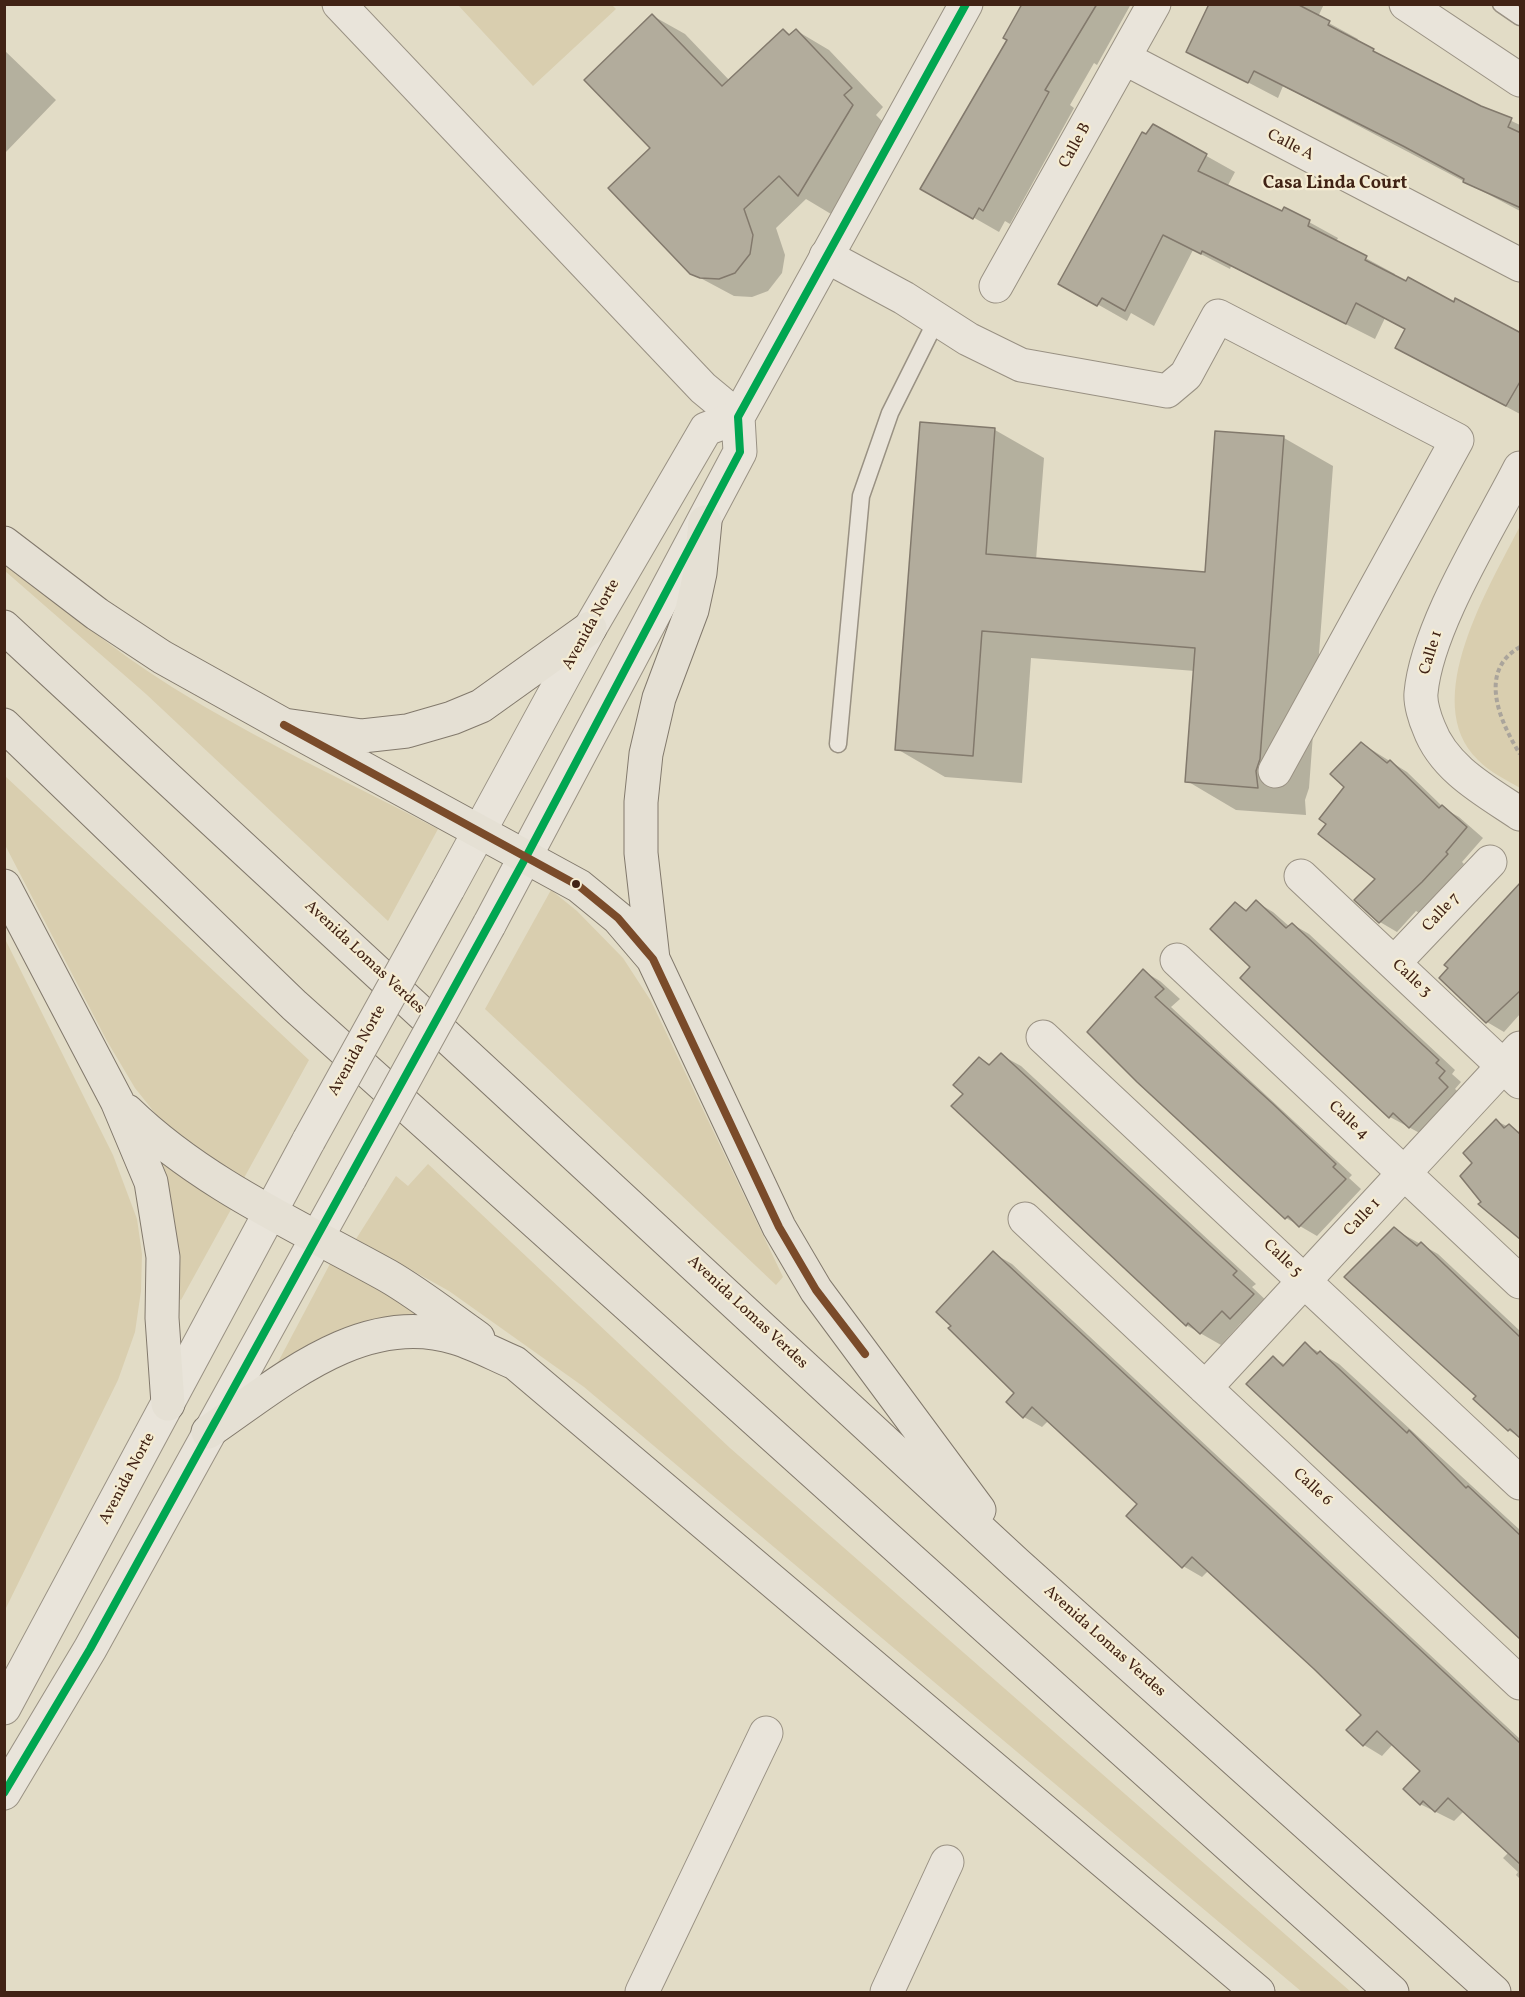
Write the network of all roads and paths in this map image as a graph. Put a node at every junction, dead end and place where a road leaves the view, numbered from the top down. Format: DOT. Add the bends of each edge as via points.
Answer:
graph roads {
  1 [pos="339,4"];
  2 [pos="966,4"];
  3 [pos="1154,4"];
  4 [pos="1406,4"];
  5 [pos="1501,4"];
  6 [pos="1521,17"];
  7 [pos="1124,58"];
  8 [pos="1521,80"];
  9 [pos="826,256"];
  10 [pos="1521,265"];
  11 [pos="996,286"];
  12 [pos="937,319"];
  13 [pos="738,417"];
  14 [pos="1521,468"];
  15 [pos="705,522"];
  16 [pos="4,543"];
  17 [pos="4,627"];
  18 [pos="590,628"];
  19 [pos="1521,647"];
  20 [pos="4,725"];
  21 [pos="284,725"];
  22 [pos="838,744"];
  23 [pos="1521,754"];
  24 [pos="1275,771"];
  25 [pos="1521,814"];
  26 [pos="479,833"];
  27 [pos="526,857"];
  28 [pos="1490,862"];
  29 [pos="1301,876"];
  30 [pos="4,886"];
  31 [pos="653,959"];
  32 [pos="1177,960"];
  33 [pos="1394,963"];
  34 [pos="1043,1037"];
  35 [pos="1515,1065"];
  36 [pos="117,1101"];
  37 [pos="1404,1174"];
  38 [pos="271,1213"];
  39 [pos="1025,1220"];
  40 [pos="316,1238"];
  41 [pos="1305,1281"];
  42 [pos="1521,1282"];
  43 [pos="515,1363"];
  44 [pos="1205,1388"];
  45 [pos="168,1404"];
  46 [pos="208,1431"];
  47 [pos="1521,1483"];
  48 [pos="1016,1563"];
  49 [pos="1521,1683"];
  50 [pos="4,1708"];
  51 [pos="766,1733"];
  52 [pos="4,1794"];
  53 [pos="947,1862"];
  54 [pos="642,1992"];
  55 [pos="887,1992"];
  56 [pos="1258,1992"];
  57 [pos="1392,1992"];
  58 [pos="1494,1992"];
  1 -- 13 [label="street" via="703,388"];
  2 -- 9 [label="street"];
  3 -- 7 [label="street, Calle B"];
  4 -- 8 [label="street"];
  5 -- 6 [label="lane"];
  7 -- 10 [label="street, Calle A"];
  7 -- 11 [label="street, Calle B"];
  9 -- 12 [label="street"];
  9 -- 13 [label="street"];
  12 -- 22 [label="lane" via="890,413 861,496"];
  12 -- 24 [label="street" via="1021,365 1167,391 1186,375 1218,316 1457,440"];
  13 -- 15 [label="street" via="740,452"];
  13 -- 18 [label="street, Avenida Norte" via="706,429"];
  14 -- 25 [label="street, Calle 1" via="1442,621 1420,695 1429,729 1464,777"];
  15 -- 27 [label="street"];
  15 -- 31 [label="highway" via="692,610 659,698 645,764 641,853"];
  16 -- 21 [label="highway" via="97,615 162,657"];
  17 -- 48 [label="highway, Avenida Lomas Verdes"];
  18 -- 21 [label="highway" via="481,706 452,718 407,731 362,736"];
  18 -- 26 [label="street, Avenida Norte"];
  19 -- 23 [label="path" via="1509,653 1496,674 1495,685 1503,722"];
  20 -- 57 [label="highway" via="294,1005"];
  21 -- 26 [label="highway"];
  26 -- 27 [label="highway"];
  26 -- 38 [label="street, Avenida Norte, bridge"];
  27 -- 31 [label="highway" via="579,886 618,918"];
  27 -- 40 [label="street, bridge"];
  28 -- 33 [label="street, Calle 7"];
  29 -- 33 [label="street, Calle 3"];
  30 -- 36 [label="highway"];
  31 -- 48 [label="highway" via="779,1227 816,1290 933,1444"];
  32 -- 37 [label="street, Calle 4"];
  33 -- 35 [label="street, Calle 3"];
  34 -- 41 [label="street, Calle 5"];
  35 -- 37 [label="street, Calle 1"];
  36 -- 38 [label="highway" via="185,1160"];
  36 -- 45 [label="highway" via="151,1182 159,1218"];
  37 -- 41 [label="street, Calle 1"];
  37 -- 42 [label="street, Calle 4"];
  38 -- 40 [label="highway"];
  38 -- 45 [label="street, Avenida Norte"];
  39 -- 44 [label="street, Calle 6"];
  40 -- 43 [label="highway" via="390,1278"];
  40 -- 46 [label="street"];
  41 -- 44 [label="street, Calle 1"];
  41 -- 47 [label="street, Calle 5"];
  43 -- 46 [label="highway" via="455,1338 412,1331 380,1336 344,1345 309,1362"];
  43 -- 56 [label="highway"];
  44 -- 49 [label="street, Calle 6"];
  45 -- 50 [label="street, Avenida Norte"];
  46 -- 52 [label="street" via="90,1649"];
  48 -- 58 [label="highway, Avenida Lomas Verdes"];
  51 -- 54 [label="street"];
  53 -- 55 [label="street"];
}
